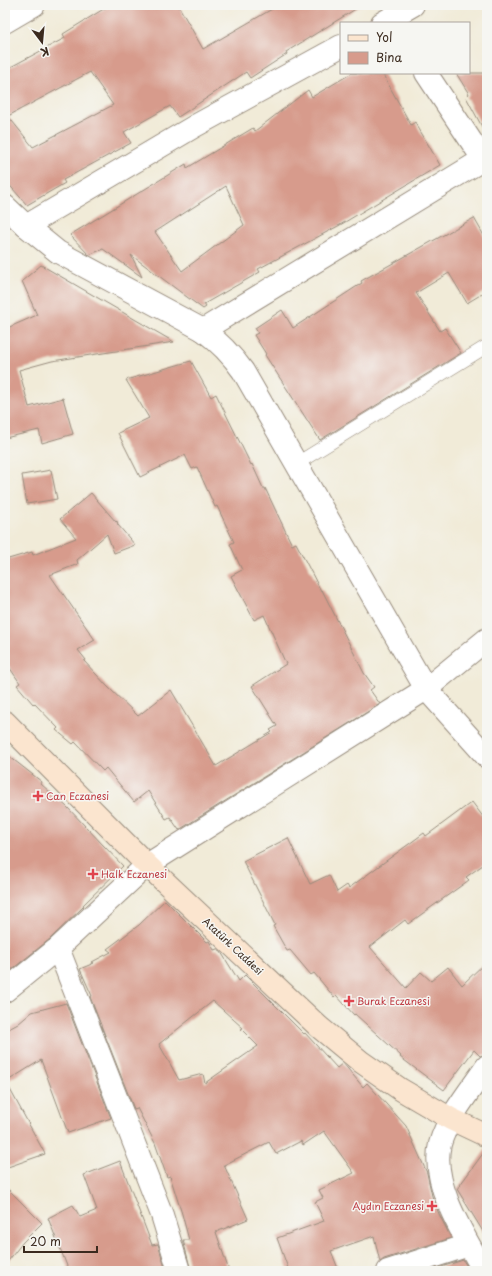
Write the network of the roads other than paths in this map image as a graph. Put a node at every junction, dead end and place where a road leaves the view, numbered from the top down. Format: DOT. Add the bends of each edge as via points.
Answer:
graph roads {
  1 [pos="413,5"];
  2 [pos="387,17"];
  3 [pos="340,47"];
  4 [pos="427,74"];
  5 [pos="486,161"];
  6 [pos="5,206"];
  7 [pos="26,226"];
  8 [pos="203,330"];
  9 [pos="487,346"];
  10 [pos="296,464"];
  11 [pos="487,639"];
  12 [pos="426,689"];
  13 [pos="5,722"];
  14 [pos="487,757"];
  15 [pos="147,865"];
  16 [pos="58,948"];
  17 [pos="5,991"];
  18 [pos="487,1066"];
  19 [pos="451,1119"];
  20 [pos="487,1136"];
  21 [pos="469,1245"];
  22 [pos="179,1271"];
  23 [pos="388,1271"];
  24 [pos="484,1271"];
  1 -- 2 [label="street"];
  3 -- 7 [label="street" via="194,126"];
  4 -- 5 [label="street"];
  5 -- 8 [label="street"];
  6 -- 7 [label="street"];
  7 -- 8 [label="street" via="58,252"];
  8 -- 10 [label="street" via="220,342 232,355"];
  9 -- 10 [label="lane"];
  10 -- 12 [label="street"];
  11 -- 12 [label="street"];
  12 -- 14 [label="street"];
  12 -- 15 [label="street"];
  13 -- 15 [label="main road, Atatürk Caddesi"];
  15 -- 16 [label="street"];
  15 -- 19 [label="main road, Atatürk Caddesi" via="354,1056 400,1089"];
  16 -- 17 [label="street"];
  16 -- 22 [label="street" via="162,1215"];
  18 -- 19 [label="street"];
  19 -- 20 [label="main road, Atatürk Caddesi"];
  19 -- 21 [label="street" via="440,1144 441,1178 445,1197"];
  21 -- 23 [label="street"];
  21 -- 24 [label="street"];
}
